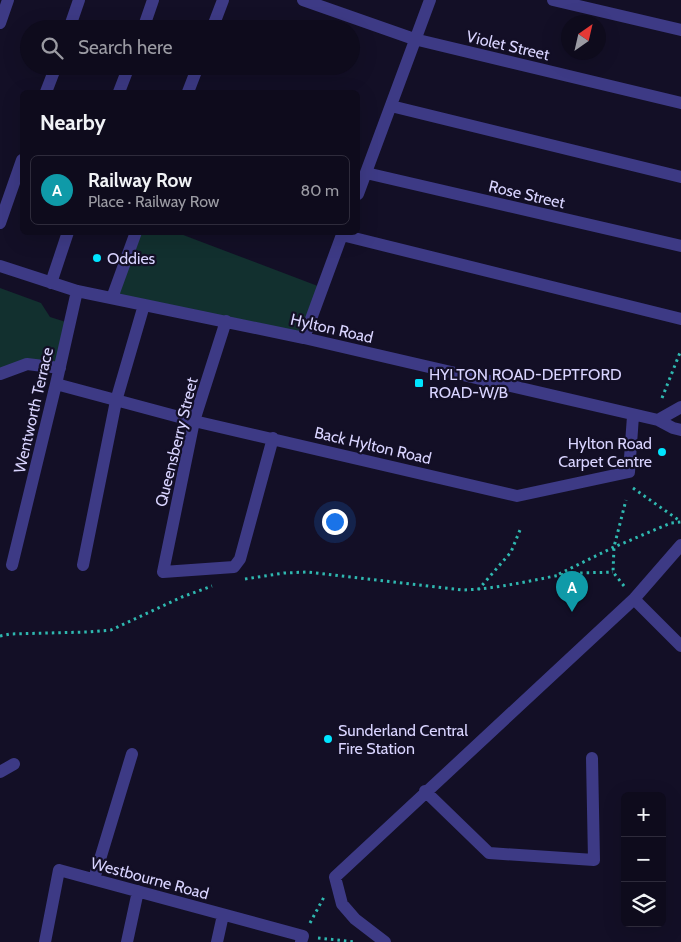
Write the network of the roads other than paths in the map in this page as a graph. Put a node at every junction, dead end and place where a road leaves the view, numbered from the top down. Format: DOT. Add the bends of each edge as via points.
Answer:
graph roads {
  1 [pos="8,0"];
  2 [pos="79,0"];
  3 [pos="153,0"];
  4 [pos="223,0"];
  5 [pos="303,0"];
  6 [pos="430,0"];
  7 [pos="553,0"];
  8 [pos="72,20"];
  9 [pos="146,20"];
  10 [pos="215,20"];
  11 [pos="360,20"];
  12 [pos="360,20"];
  13 [pos="0,23"];
  14 [pos="681,30"];
  15 [pos="414,39"];
  16 [pos="53,75"];
  17 [pos="126,75"];
  18 [pos="195,75"];
  19 [pos="47,90"];
  20 [pos="120,90"];
  21 [pos="189,90"];
  22 [pos="681,103"];
  23 [pos="390,106"];
  24 [pos="20,166"];
  25 [pos="366,173"];
  26 [pos="681,178"];
  27 [pos="360,189"];
  28 [pos="0,223"];
  29 [pos="67,235"];
  30 [pos="135,235"];
  31 [pos="343,235"];
  32 [pos="347,235"];
  33 [pos="681,246"];
  34 [pos="0,266"];
  35 [pos="51,283"];
  36 [pos="77,291"];
  37 [pos="112,298"];
  38 [pos="144,305"];
  39 [pos="681,319"];
  40 [pos="226,321"];
  41 [pos="304,338"];
  42 [pos="60,368"];
  43 [pos="0,374"];
  44 [pos="56,384"];
  45 [pos="116,400"];
  46 [pos="681,408"];
  47 [pos="633,416"];
  48 [pos="658,420"];
  49 [pos="194,421"];
  50 [pos="681,430"];
  51 [pos="272,438"];
  52 [pos="681,545"];
  53 [pos="12,565"];
  54 [pos="83,565"];
  55 [pos="634,599"];
  56 [pos="681,646"];
  57 [pos="132,754"];
  58 [pos="592,758"];
  59 [pos="14,764"];
  60 [pos="0,772"];
  61 [pos="425,791"];
  62 [pos="94,879"];
  63 [pos="138,891"];
  64 [pos="223,914"];
  65 [pos="302,939"];
  66 [pos="45,942"];
  67 [pos="127,942"];
  68 [pos="217,942"];
  69 [pos="384,942"];
  1 -- 13 [label="street"];
  2 -- 8 [label="street"];
  3 -- 9 [label="street"];
  4 -- 10 [label="street"];
  5 -- 11 [label="street, Violet Street"];
  6 -- 15 [label="street"];
  7 -- 14 [label="street"];
  12 -- 15 [label="street, Violet Street"];
  15 -- 22 [label="street, Violet Street"];
  15 -- 23 [label="street"];
  16 -- 19 [label="street"];
  17 -- 20 [label="street"];
  18 -- 21 [label="street"];
  23 -- 25 [label="street"];
  23 -- 26 [label="street"];
  24 -- 28 [label="street"];
  25 -- 27 [label="street"];
  25 -- 33 [label="street, Rose Street"];
  29 -- 35 [label="street"];
  30 -- 37 [label="street"];
  31 -- 41 [label="street"];
  32 -- 39 [label="street"];
  34 -- 35 [label="street, Hylton Road"];
  35 -- 36 [label="street, Hylton Road"];
  36 -- 37 [label="street, Hylton Road"];
  36 -- 42 [label="street, Wentworth Terrace"];
  37 -- 38 [label="street, Hylton Road"];
  38 -- 40 [label="street, Hylton Road"];
  38 -- 45 [label="street"];
  40 -- 41 [label="street, Hylton Road"];
  40 -- 49 [label="street, Queensberry Street"];
  41 -- 47 [label="street, Hylton Road"];
  42 -- 43 [label="street" via="27,364"];
  42 -- 44 [label="street, Wentworth Terrace"];
  44 -- 45 [label="street, Back Hylton Road"];
  44 -- 53 [label="street, Wentworth Terrace"];
  45 -- 49 [label="street, Back Hylton Road"];
  45 -- 54 [label="street"];
  46 -- 48 [label="street"];
  47 -- 48 [label="street, Hylton Road"];
  47 -- 51 [label="street, Back Hylton Road" via="630,472 517,496"];
  48 -- 50 [label="street, Hylton Road"];
  49 -- 51 [label="street, Back Hylton Road"];
  49 -- 51 [label="street, Queensberry Street" via="163,572 234,567 240,559"];
  52 -- 55 [label="street"];
  55 -- 56 [label="street"];
  55 -- 61 [label="street"];
  57 -- 62 [label="street"];
  58 -- 61 [label="street" via="594,860 489,853"];
  59 -- 60 [label="street"];
  61 -- 69 [label="street" via="335,877 342,904 354,919"];
  62 -- 63 [label="street, Westbourne Road"];
  62 -- 66 [label="street, Westbourne Road" via="59,870"];
  63 -- 64 [label="street, Westbourne Road"];
  63 -- 67 [label="street"];
  64 -- 65 [label="street, Westbourne Road"];
  64 -- 68 [label="street"];
}
